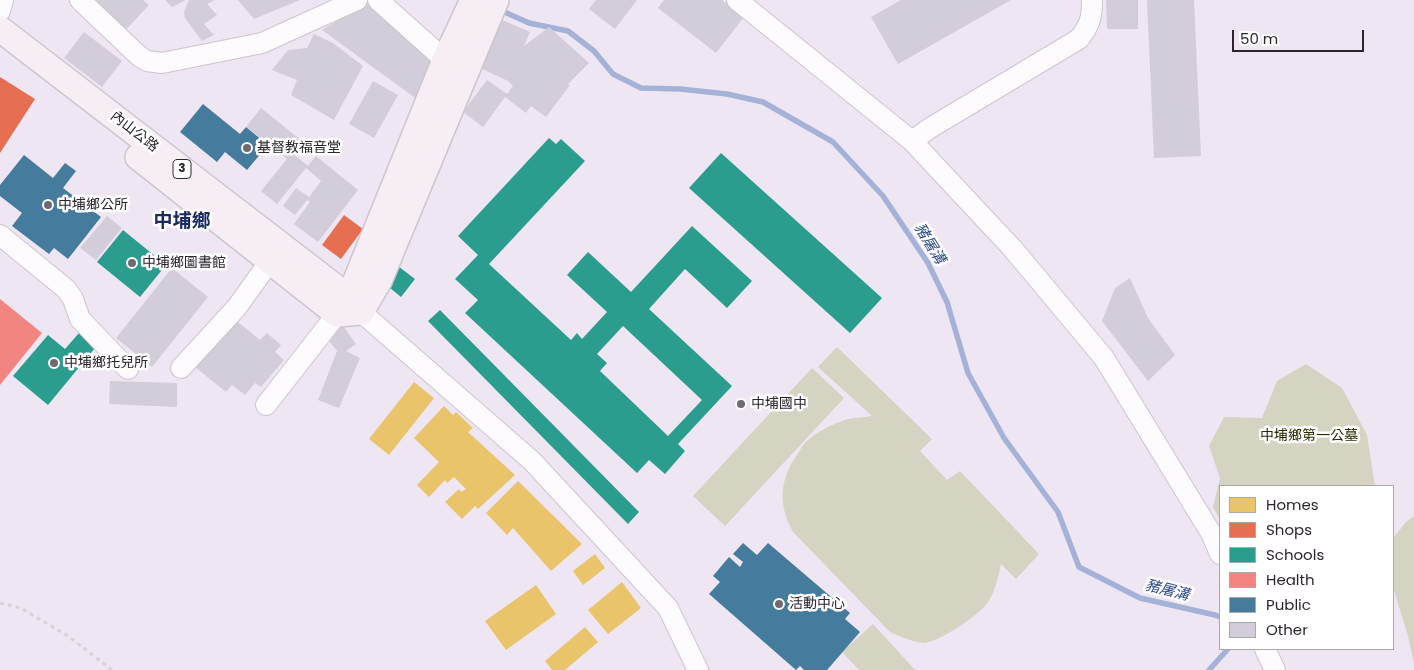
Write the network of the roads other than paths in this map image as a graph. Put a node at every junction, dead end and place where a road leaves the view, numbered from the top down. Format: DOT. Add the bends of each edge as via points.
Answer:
graph roads {
  1 [pos="2,0"];
  2 [pos="80,0"];
  3 [pos="357,0"];
  4 [pos="378,0"];
  5 [pos="473,0"];
  6 [pos="496,0"];
  7 [pos="737,0"];
  8 [pos="1092,0"];
  9 [pos="0,11"];
  10 [pos="0,29"];
  11 [pos="0,48"];
  12 [pos="445,60"];
  13 [pos="465,75"];
  14 [pos="426,139"];
  15 [pos="912,141"];
  16 [pos="0,235"];
  17 [pos="270,261"];
  18 [pos="349,313"];
  19 [pos="181,368"];
  20 [pos="128,369"];
  21 [pos="266,404"];
  22 [pos="1219,552"];
  23 [pos="1265,650"];
  24 [pos="698,670"];
  25 [pos="1275,670"];
  1 -- 9 [label="street"];
  2 -- 3 [label="street" via="139,56 147,62 162,63 262,43"];
  4 -- 12 [label="street"];
  5 -- 12 [label="main road"];
  6 -- 13 [label="main road"];
  7 -- 15 [label="street"];
  8 -- 15 [label="street" via="1088,27 1079,39"];
  10 -- 18 [label="main road, 內山公路 / 3" via="347,296"];
  11 -- 17 [label="main road, 內山公路 / 3"];
  12 -- 13 [label="street"];
  12 -- 14 [label="main road"];
  13 -- 14 [label="main road"];
  14 -- 18 [label="main road" via="355,283"];
  15 -- 22 [label="street" via="1013,249 1104,358 1211,533"];
  16 -- 20 [label="street" via="66,289 80,319"];
  17 -- 18 [label="main road, 內山公路 / 3"];
  17 -- 19 [label="street" via="237,307"];
  18 -- 21 [label="street"];
  18 -- 24 [label="street" via="532,461 668,608"];
  23 -- 25 [label="street"];
}
